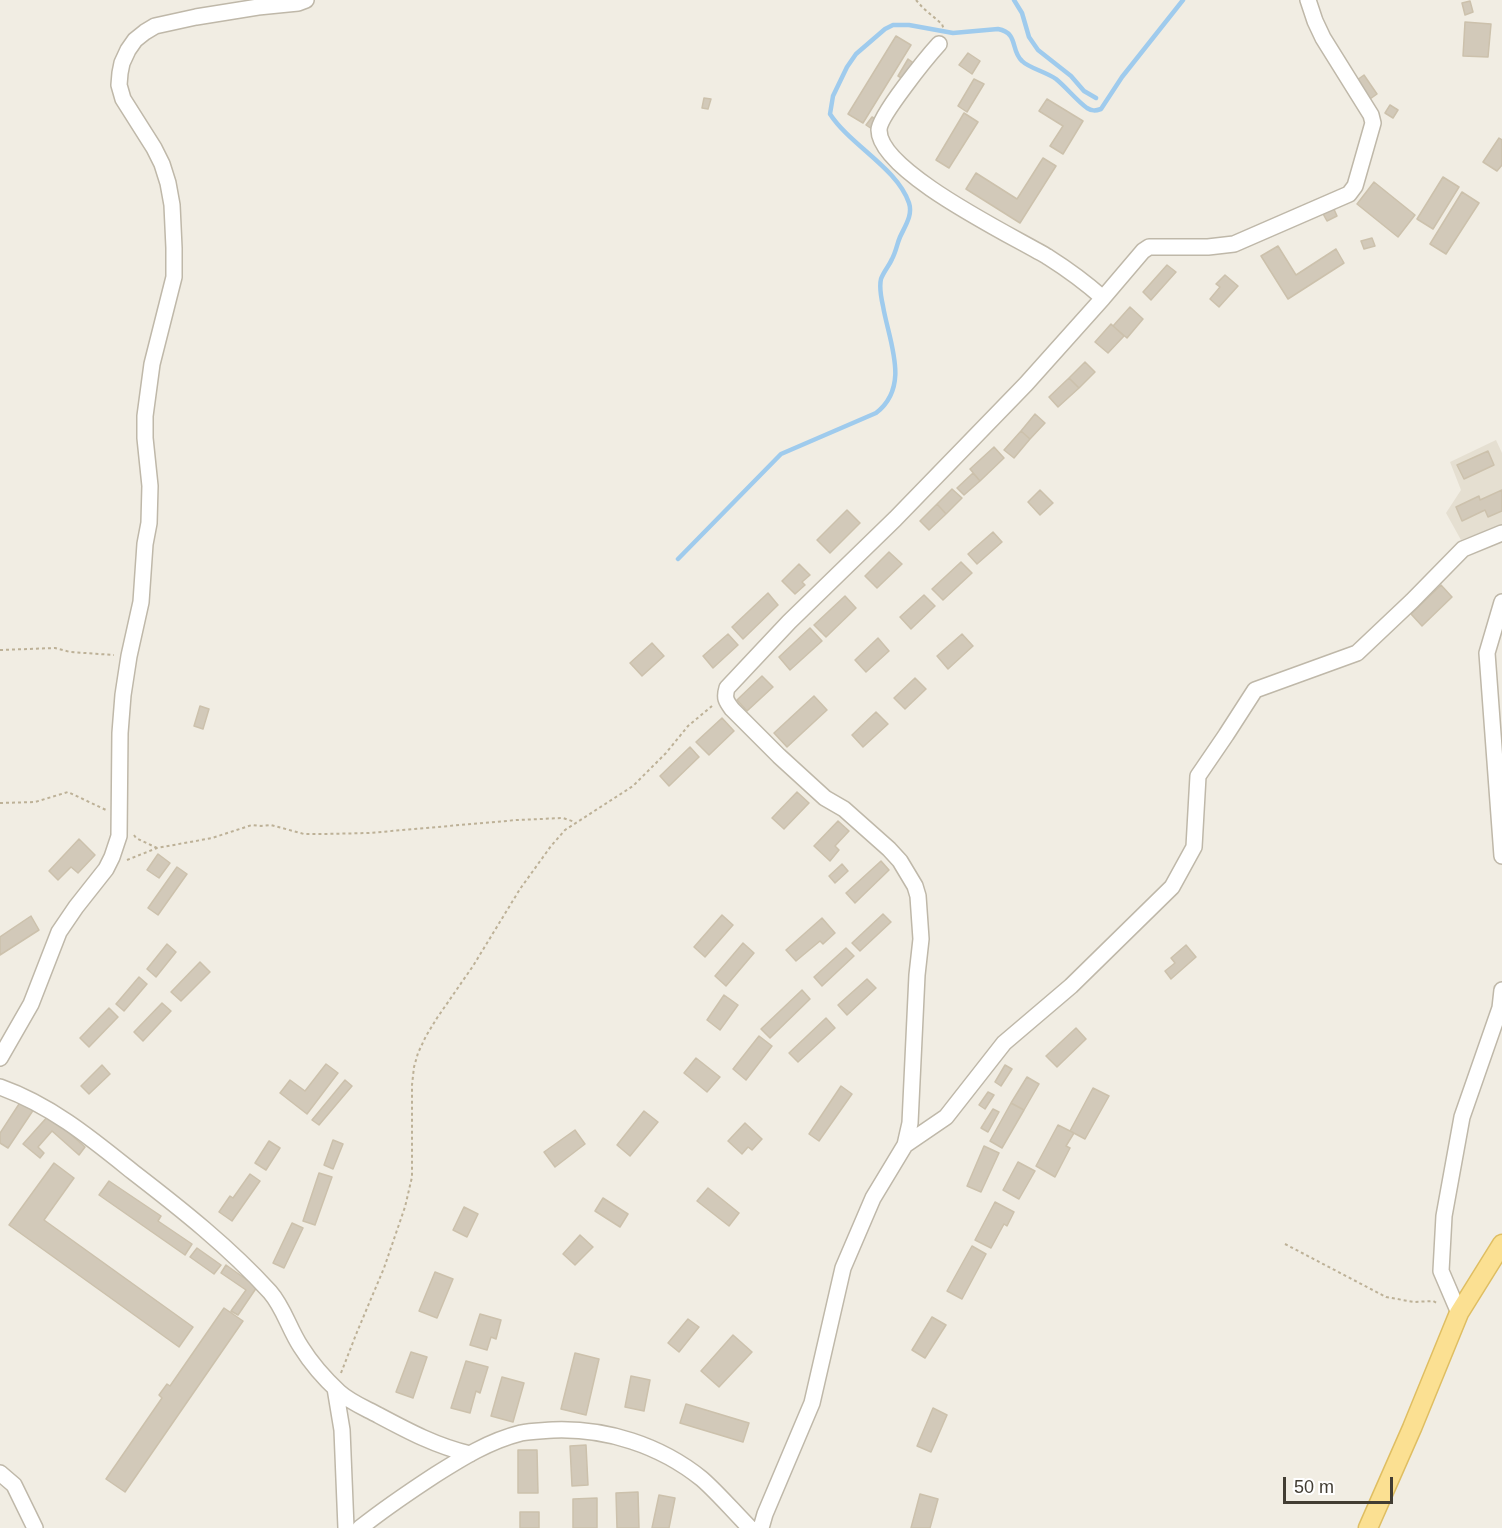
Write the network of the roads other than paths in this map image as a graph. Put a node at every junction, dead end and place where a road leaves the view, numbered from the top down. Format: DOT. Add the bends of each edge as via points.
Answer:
graph roads {
  1 [pos="306,0"];
  2 [pos="1308,0"];
  3 [pos="941,36"];
  4 [pos="1104,298"];
  5 [pos="1502,533"];
  6 [pos="1502,602"];
  7 [pos="1502,856"];
  8 [pos="1502,990"];
  9 [pos="0,1059"];
  10 [pos="0,1087"];
  11 [pos="905,1145"];
  12 [pos="1502,1244"];
  13 [pos="1459,1313"];
  14 [pos="335,1388"];
  15 [pos="470,1454"];
  16 [pos="0,1473"];
  17 [pos="35,1528"];
  18 [pos="346,1528"];
  19 [pos="360,1528"];
  20 [pos="750,1528"];
  21 [pos="761,1528"];
  22 [pos="1368,1528"];
  1 -- 9 [label="street" via="155,26 135,40 120,73 123,99 154,148 168,183 174,277 152,364 145,416 149,523 141,602 125,673 119,836 106,869 59,932 31,1004"];
  2 -- 4 [label="street" via="1323,38 1371,115 1373,123 1355,186 1342,198 1234,243 1149,247"];
  3 -- 4 [label="street" via="881,123 881,140 886,149 897,163 936,192 1048,257"];
  4 -- 11 [label="street" via="895,519 789,622 727,688 725,695 726,701 779,756 889,849 915,886 921,939"];
  5 -- 11 [label="street" via="1463,549 1357,653 1254,690 1198,776 1194,847 1172,887 1071,986 1004,1043 946,1117"];
  6 -- 7 [label="street" via="1487,653"];
  8 -- 13 [label="street" via="1500,1008 1462,1117 1444,1216 1441,1271"];
  10 -- 14 [label="street" via="40,1104 64,1120 219,1243 271,1293 301,1348"];
  11 -- 21 [label="street" via="873,1198 843,1268 812,1403"];
  12 -- 13 [label="main road"];
  13 -- 22 [label="main road"];
  14 -- 15 [label="street" via="411,1433"];
  14 -- 18 [label="street" via="342,1430"];
  15 -- 19 [label="street"];
  15 -- 20 [label="street" via="523,1432 604,1433 650,1448 687,1468"];
  16 -- 17 [label="street" via="14,1485"];
}
